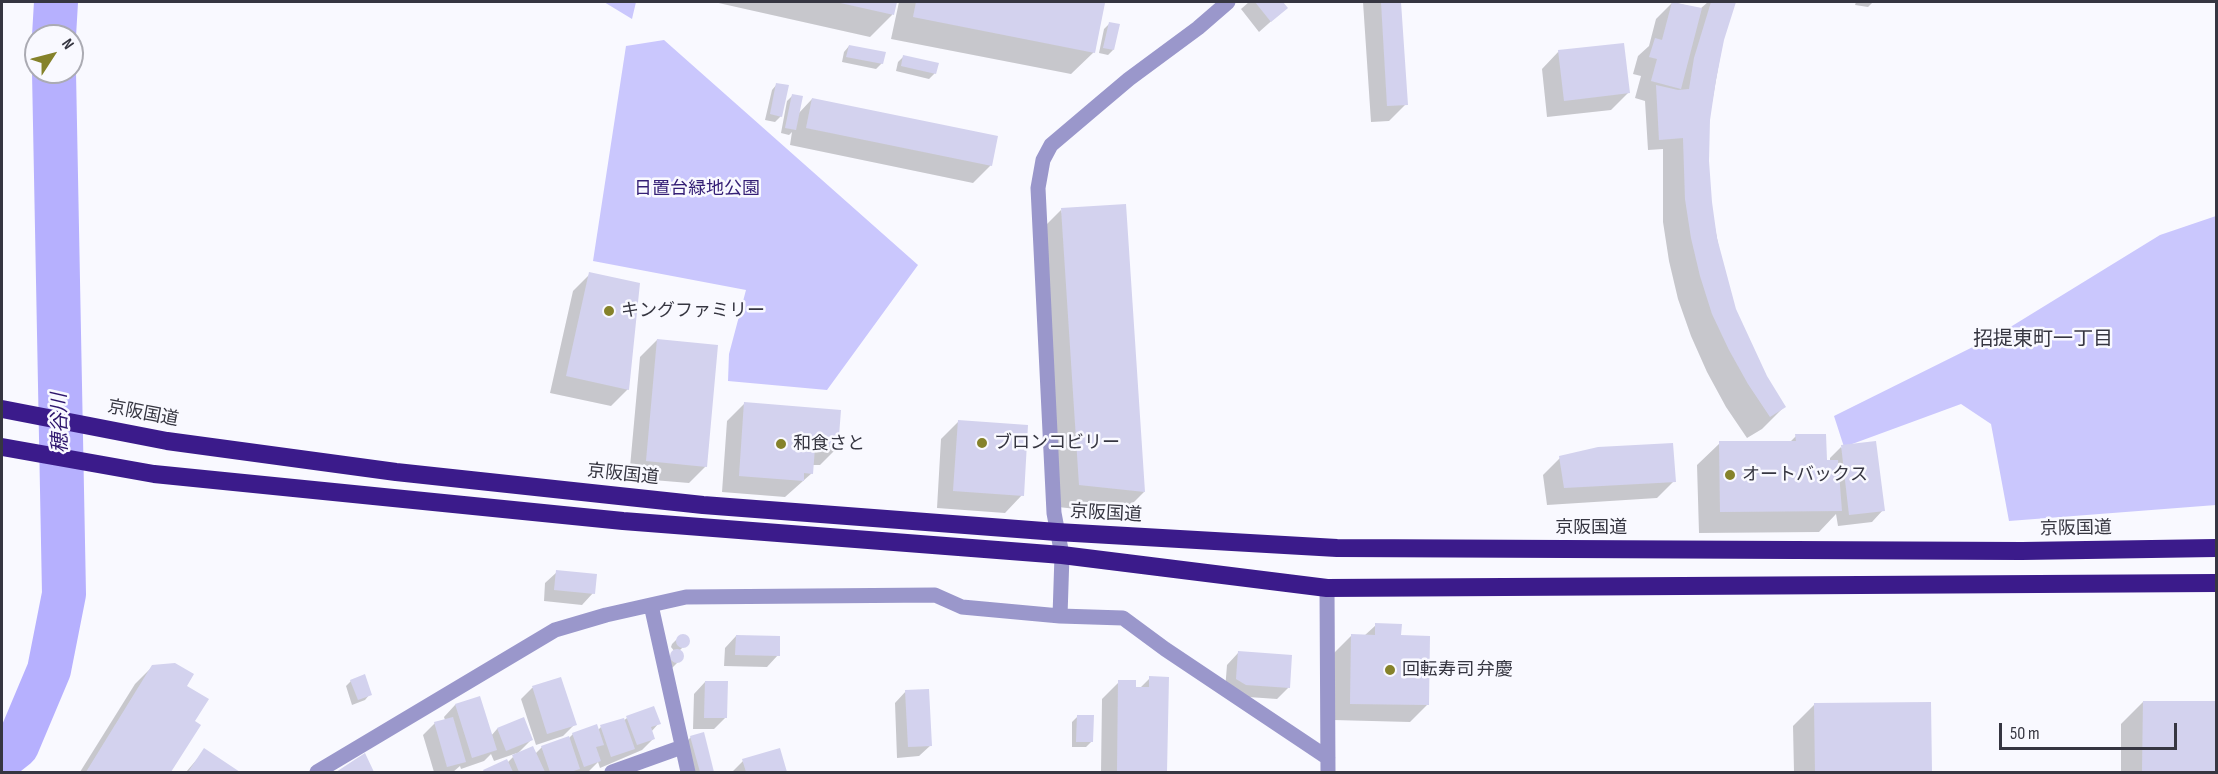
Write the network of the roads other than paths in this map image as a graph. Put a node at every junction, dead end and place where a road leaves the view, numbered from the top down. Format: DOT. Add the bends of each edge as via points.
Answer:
graph roads {
  1 [pos="1228,2"];
  2 [pos="2,409"];
  3 [pos="2,447"];
  4 [pos="1058,532"];
  5 [pos="2217,548"];
  6 [pos="1062,555"];
  7 [pos="2217,583"];
  8 [pos="1327,588"];
  9 [pos="651,605"];
  10 [pos="1060,616"];
  11 [pos="682,747"];
  12 [pos="1328,765"];
  13 [pos="317,772"];
  14 [pos="612,772"];
  15 [pos="688,772"];
  1 -- 4 [label="street" via="1051,145 1043,160 1038,188"];
  2 -- 4 [label="highway, 京阪国道" via="167,441 396,472 691,504"];
  3 -- 6 [label="highway" via="154,474 623,521"];
  4 -- 5 [label="highway, 京阪国道" via="1337,548"];
  4 -- 6 [label="street"];
  6 -- 8 [label="highway"];
  6 -- 10 [label="street"];
  7 -- 8 [label="highway"];
  8 -- 12 [label="street"];
  9 -- 10 [label="street" via="686,597 934,595 962,607"];
  9 -- 11 [label="street"];
  9 -- 13 [label="street" via="555,630"];
  10 -- 12 [label="street" via="1123,618"];
  11 -- 14 [label="street"];
  11 -- 15 [label="street"];
}
